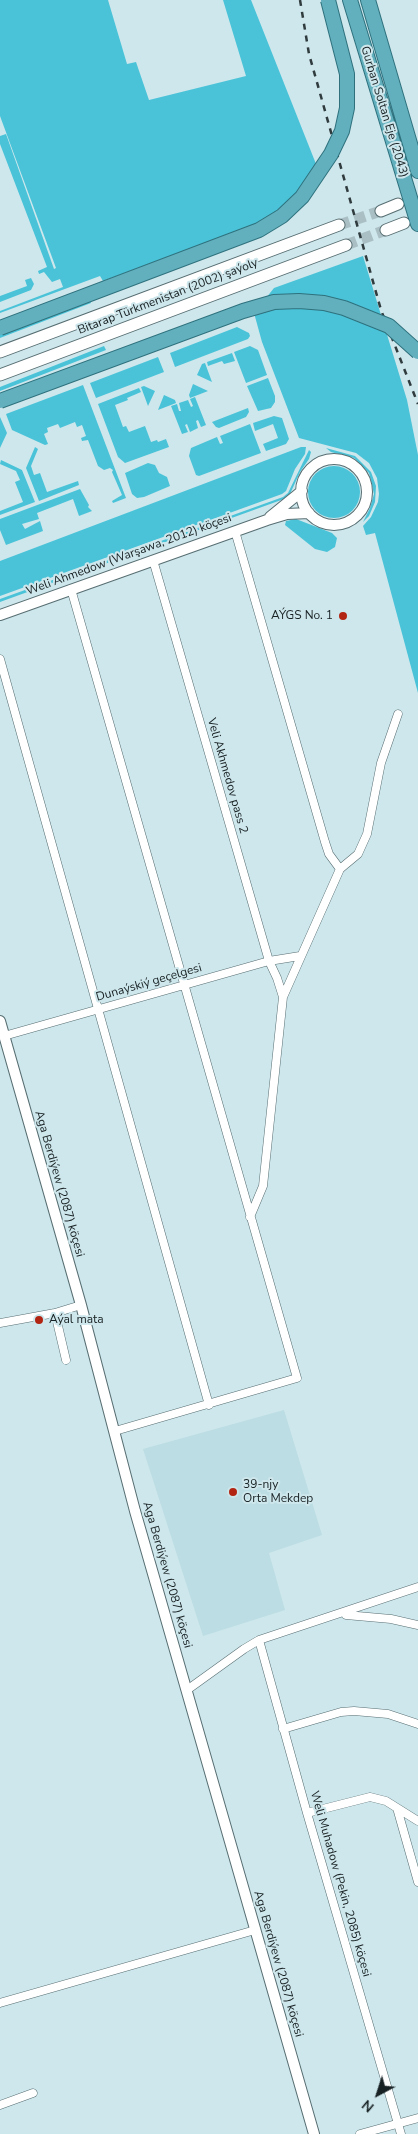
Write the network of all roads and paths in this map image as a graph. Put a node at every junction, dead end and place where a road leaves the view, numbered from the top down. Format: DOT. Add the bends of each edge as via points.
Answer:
graph roads {
  1 [pos="328,0"];
  2 [pos="350,0"];
  3 [pos="368,0"];
  4 [pos="395,96"];
  5 [pos="418,134"];
  6 [pos="418,171"];
  7 [pos="398,204"];
  8 [pos="381,211"];
  9 [pos="411,224"];
  10 [pos="339,225"];
  11 [pos="386,230"];
  12 [pos="346,245"];
  13 [pos="0,328"];
  14 [pos="0,352"];
  15 [pos="418,352"];
  16 [pos="0,375"];
  17 [pos="0,401"];
  18 [pos="302,491"];
  19 [pos="309,513"];
  20 [pos="267,520"];
  21 [pos="235,531"];
  22 [pos="153,560"];
  23 [pos="71,589"];
  24 [pos="0,615"];
  25 [pos="0,659"];
  26 [pos="398,714"];
  27 [pos="340,869"];
  28 [pos="300,956"];
  29 [pos="269,961"];
  30 [pos="183,985"];
  31 [pos="283,997"];
  32 [pos="98,1008"];
  33 [pos="0,1021"];
  34 [pos="4,1036"];
  35 [pos="250,1217"];
  36 [pos="81,1305"];
  37 [pos="55,1313"];
  38 [pos="0,1323"];
  39 [pos="66,1360"];
  40 [pos="208,1405"];
  41 [pos="115,1431"];
  42 [pos="418,1587"];
  43 [pos="342,1614"];
  44 [pos="418,1625"];
  45 [pos="259,1640"];
  46 [pos="186,1690"];
  47 [pos="418,1724"];
  48 [pos="283,1728"];
  49 [pos="398,1808"];
  50 [pos="307,1813"];
  51 [pos="418,1821"];
  52 [pos="418,1882"];
  53 [pos="255,1930"];
  54 [pos="0,2003"];
  55 [pos="33,2093"];
  56 [pos="0,2104"];
  57 [pos="418,2118"];
  58 [pos="398,2124"];
  59 [pos="314,2134"];
  60 [pos="360,2134"];
  61 [pos="401,2134"];
  1 -- 13 [label="highway, bridge" via="347,74 347,108 342,131 331,154 302,198 259,230"];
  2 -- 9 [label="highway, Gurban Soltan Eje (2043)"];
  3 -- 4 [label="highway, Gurban Soltan Eje (2043)"];
  4 -- 5 [label="highway"];
  4 -- 6 [label="highway, Gurban Soltan Eje (2043)"];
  7 -- 8 [label="main road"];
  9 -- 11 [label="main road"];
  10 -- 14 [label="main road, Bitarap Türkmenistan (2002) şaýoly"];
  12 -- 16 [label="main road, Bitarap Türkmenistan (2002) şaýoly"];
  15 -- 17 [label="highway, bridge" via="388,326 344,308 324,303 274,302"];
  18 -- 19 [label="street" via="303,503"];
  18 -- 19 [label="street, Weli Ahmedow (Warşawa, 2012) köçesi" via="307,474 327,460 350,464 366,482 364,506 348,523 330,525"];
  18 -- 20 [label="street, Weli Ahmedow (Warşawa, 2012) köçesi"];
  19 -- 20 [label="street, Weli Ahmedow (Warşawa, 2012) köçesi" via="287,514"];
  20 -- 21 [label="street, Weli Ahmedow (Warşawa, 2012) köçesi"];
  21 -- 22 [label="street, Weli Ahmedow (Warşawa, 2012) köçesi"];
  21 -- 27 [label="street" via="327,848"];
  22 -- 23 [label="street, Weli Ahmedow (Warşawa, 2012) köçesi"];
  22 -- 29 [label="street, Veli Akhmedov pass 2"];
  23 -- 24 [label="street, Weli Ahmedow (Warşawa, 2012) köçesi"];
  23 -- 30 [label="street"];
  25 -- 32 [label="street"];
  26 -- 27 [label="street" via="381,763 367,834 358,854"];
  27 -- 28 [label="street"];
  28 -- 29 [label="street, Dunaýskiý geçelgesi"];
  28 -- 31 [label="street"];
  29 -- 30 [label="street, Dunaýskiý geçelgesi"];
  29 -- 31 [label="street, Veli Akhmedov pass 2"];
  30 -- 32 [label="street, Dunaýskiý geçelgesi"];
  30 -- 35 [label="street"];
  31 -- 35 [label="street" via="263,1186"];
  32 -- 34 [label="street, Dunaýskiý geçelgesi"];
  32 -- 40 [label="street"];
  33 -- 34 [label="street, Aga Berdiýew (2087) köçesi"];
  34 -- 36 [label="street, Aga Berdiýew (2087) köçesi"];
  35 -- 40 [label="street" via="297,1378"];
  36 -- 37 [label="street"];
  36 -- 41 [label="street, Aga Berdiýew (2087) köçesi"];
  37 -- 38 [label="street"];
  37 -- 39 [label="street"];
  40 -- 41 [label="street"];
  41 -- 46 [label="street, Aga Berdiýew (2087) köçesi"];
  42 -- 43 [label="street"];
  43 -- 44 [label="street"];
  43 -- 45 [label="street"];
  45 -- 46 [label="street"];
  45 -- 48 [label="street, Weli Muhadow (Pekin, 2085) köçesi"];
  46 -- 53 [label="street, Aga Berdiýew (2087) köçesi"];
  47 -- 48 [label="street" via="388,1714 354,1710"];
  48 -- 50 [label="street, Weli Muhadow (Pekin, 2085) köçesi"];
  49 -- 50 [label="street" via="370,1797"];
  49 -- 51 [label="street"];
  49 -- 52 [label="street"];
  50 -- 58 [label="street, Weli Muhadow (Pekin, 2085) köçesi"];
  53 -- 54 [label="street"];
  53 -- 59 [label="street, Aga Berdiýew (2087) köçesi"];
  55 -- 56 [label="street"];
  57 -- 58 [label="street"];
  58 -- 60 [label="street"];
  58 -- 61 [label="street, Weli Muhadow (Pekin, 2085) köçesi"];
}
